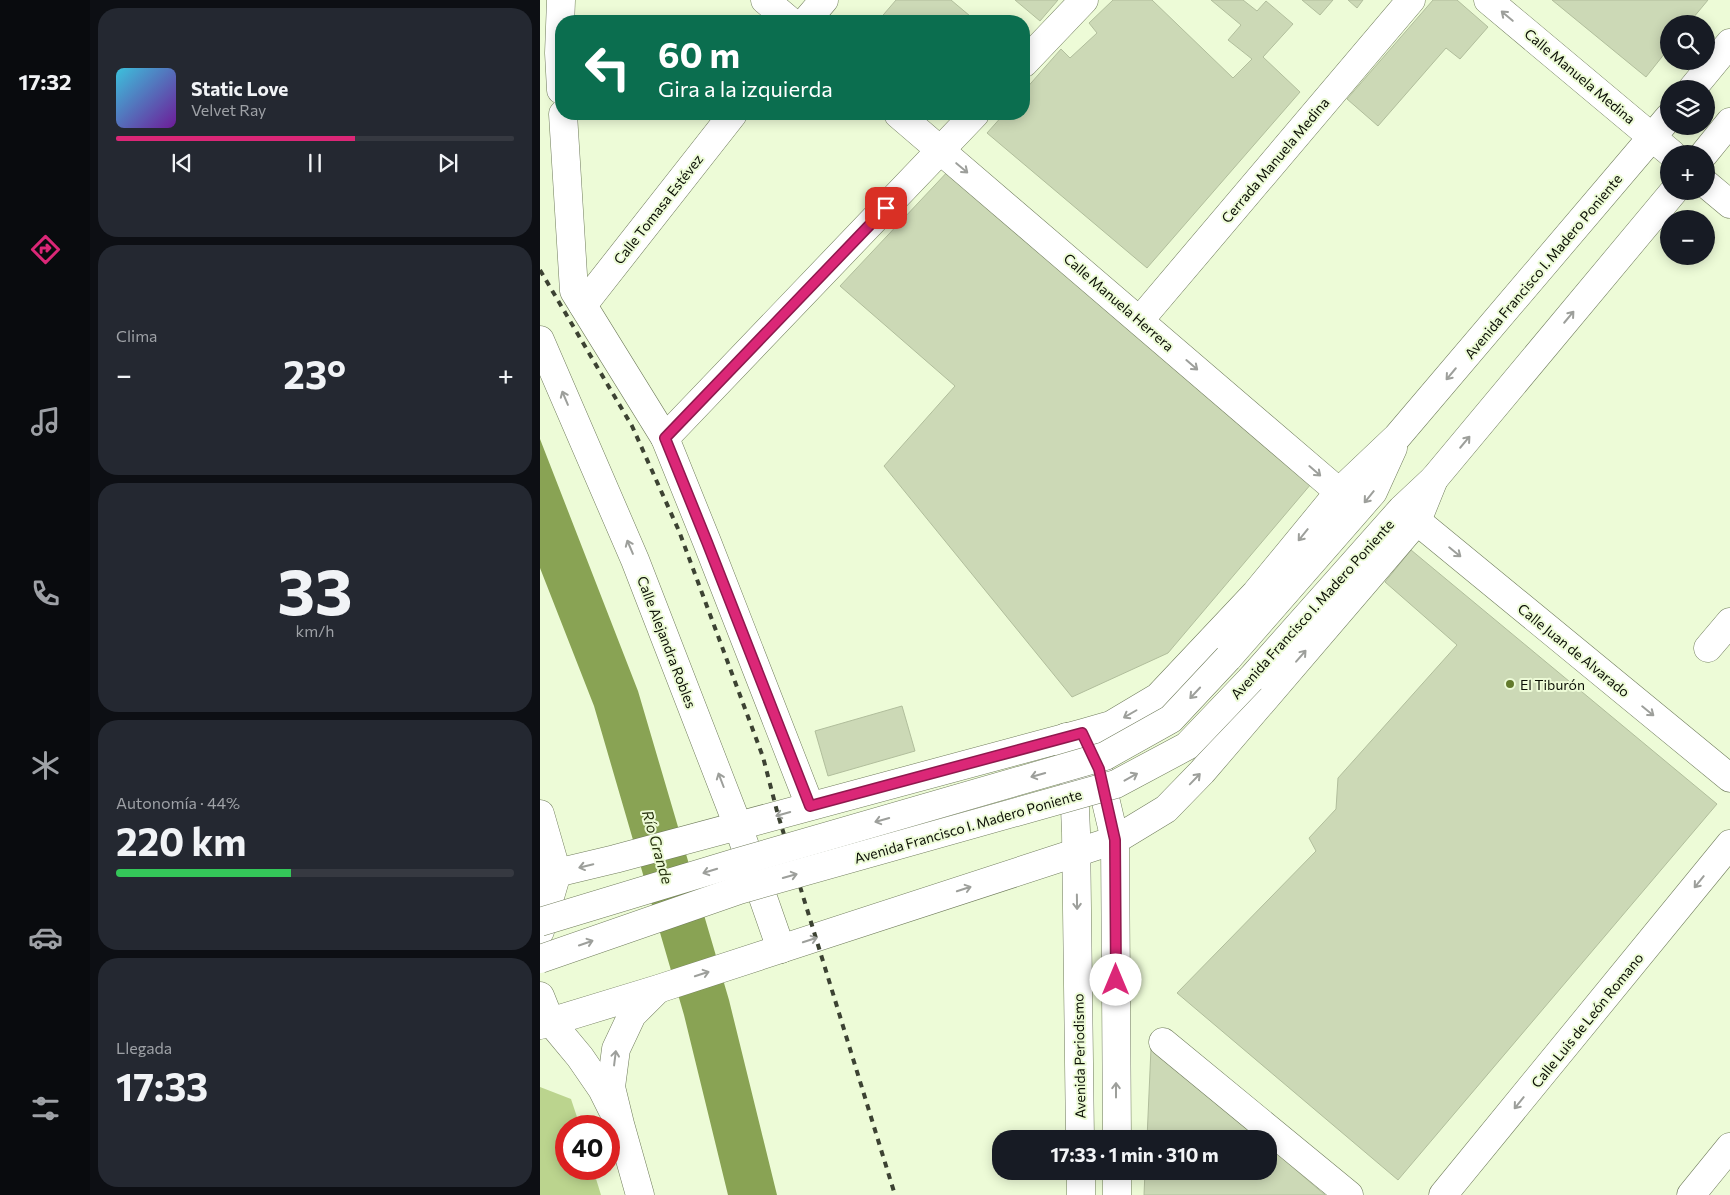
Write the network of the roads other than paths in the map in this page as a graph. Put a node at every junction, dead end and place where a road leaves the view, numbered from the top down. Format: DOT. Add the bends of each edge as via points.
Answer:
graph roads {
  1 [pos="561,0"];
  2 [pos="765,0"];
  3 [pos="824,0"];
  4 [pos="1084,0"];
  5 [pos="1411,0"];
  6 [pos="1488,0"];
  7 [pos="560,15"];
  8 [pos="783,15"];
  9 [pos="811,15"];
  10 [pos="540,27"];
  11 [pos="1730,43"];
  12 [pos="555,48"];
  13 [pos="1030,57"];
  14 [pos="1699,80"];
  15 [pos="564,120"];
  16 [pos="728,120"];
  17 [pos="905,120"];
  18 [pos="969,120"];
  19 [pos="1730,122"];
  20 [pos="1665,136"];
  21 [pos="1711,145"];
  22 [pos="941,150"];
  23 [pos="1715,192"];
  24 [pos="1666,200"];
  25 [pos="1730,204"];
  26 [pos="579,298"];
  27 [pos="1140,320"];
  28 [pos="540,340"];
  29 [pos="1397,437"];
  30 [pos="665,438"];
  31 [pos="1434,479"];
  32 [pos="1339,492"];
  33 [pos="1417,521"];
  34 [pos="1730,622"];
  35 [pos="1708,648"];
  36 [pos="1074,735"];
  37 [pos="1730,778"];
  38 [pos="810,806"];
  39 [pos="540,814"];
  40 [pos="738,826"];
  41 [pos="1115,840"];
  42 [pos="1730,844"];
  43 [pos="1076,853"];
  44 [pos="548,875"];
  45 [pos="540,922"];
  46 [pos="540,931"];
  47 [pos="781,949"];
  48 [pos="540,959"];
  49 [pos="658,989"];
  50 [pos="540,996"];
  51 [pos="545,1023"];
  52 [pos="1163,1042"];
  53 [pos="615,1115"];
  54 [pos="618,1115"];
  55 [pos="620,1124"];
  56 [pos="1080,1130"];
  57 [pos="1117,1130"];
  58 [pos="1730,1147"];
  59 [pos="1081,1180"];
  60 [pos="1117,1180"];
  61 [pos="1453,1192"];
  62 [pos="640,1195"];
  63 [pos="1081,1195"];
  64 [pos="1117,1195"];
  65 [pos="1349,1195"];
  66 [pos="1691,1195"];
  1 -- 7 [label="main road"];
  2 -- 8 [label="main road"];
  3 -- 9 [label="main road"];
  4 -- 13 [label="main road"];
  5 -- 27 [label="main road, Cerrada Manuela Medina"];
  20 -- 6 [label="main road, Calle Manuela Medina, one-way"];
  10 -- 12 [label="main road"];
  11 -- 14 [label="main road"];
  15 -- 26 [label="main road"];
  16 -- 26 [label="main road, Calle Tomasa Estévez"];
  17 -- 22 [label="main road, Calle Manuela Herrera"];
  18 -- 22 [label="main road"];
  19 -- 21 [label="main road"];
  20 -- 29 [label="main road, Avenida Francisco I. Madero Poniente, one-way"];
  22 -- 27 [label="main road, Calle Manuela Herrera, one-way"];
  22 -- 30 [label="main road"];
  23 -- 25 [label="main road"];
  31 -- 24 [label="main road, Avenida Francisco I. Madero Poniente, one-way"];
  26 -- 30 [label="main road"];
  27 -- 32 [label="main road, Calle Manuela Herrera, one-way"];
  40 -- 28 [label="main road, Calle Alejandra Robles, one-way" via="635,560"];
  29 -- 32 [label="main road, Avenida Francisco I. Madero Poniente"];
  29 -- 45 [label="main road, Avenida Francisco I. Madero Poniente, one-way, bridge" via="1373,492 1172,719 1105,756"];
  30 -- 38 [label="main road"];
  31 -- 33 [label="main road, Avenida Francisco I. Madero Poniente"];
  48 -- 31 [label="main road, Avenida Francisco I. Madero Poniente, one-way, bridge" via="739,890 1116,784 1187,746 1402,509"];
  32 -- 36 [label="main road, Avenida Francisco I. Madero Poniente, one-way" via="1256,593 1158,697 1111,725"];
  33 -- 37 [label="main road, Calle Juan de Alvarado, one-way"];
  41 -- 33 [label="main road, Avenida Francisco I. Madero Poniente, one-way" via="1166,809 1202,772"];
  34 -- 35 [label="main road"];
  36 -- 38 [label="main road, Avenida Francisco I. Madero Poniente"];
  36 -- 41 [label="main road" via="1099,769"];
  36 -- 43 [label="main road, Avenida Periodismo"];
  38 -- 40 [label="main road, Avenida Francisco I. Madero Poniente, one-way"];
  39 -- 44 [label="main road"];
  40 -- 44 [label="main road, Avenida Francisco I. Madero Poniente, one-way"];
  40 -- 47 [label="main road, Calle Alejandra Robles"];
  41 -- 43 [label="main road, Avenida Francisco I. Madero Poniente"];
  57 -- 41 [label="main road, one-way"];
  42 -- 61 [label="main road, Calle Luis de León Romano, one-way"];
  47 -- 43 [label="main road, Avenida Francisco I. Madero Poniente, one-way"];
  43 -- 56 [label="main road, Avenida Periodismo, one-way"];
  44 -- 46 [label="main road"];
  49 -- 47 [label="main road, Avenida Francisco I. Madero Poniente, one-way"];
  49 -- 51 [label="main road"];
  54 -- 49 [label="main road, one-way" via="612,1087 616,1050 632,1016"];
  50 -- 51 [label="main road"];
  51 -- 53 [label="main road" via="580,1057"];
  52 -- 65 [label="main road"];
  55 -- 62 [label="main road"];
  58 -- 66 [label="main road"];
  59 -- 63 [label="main road"];
  60 -- 64 [label="main road"];
}
